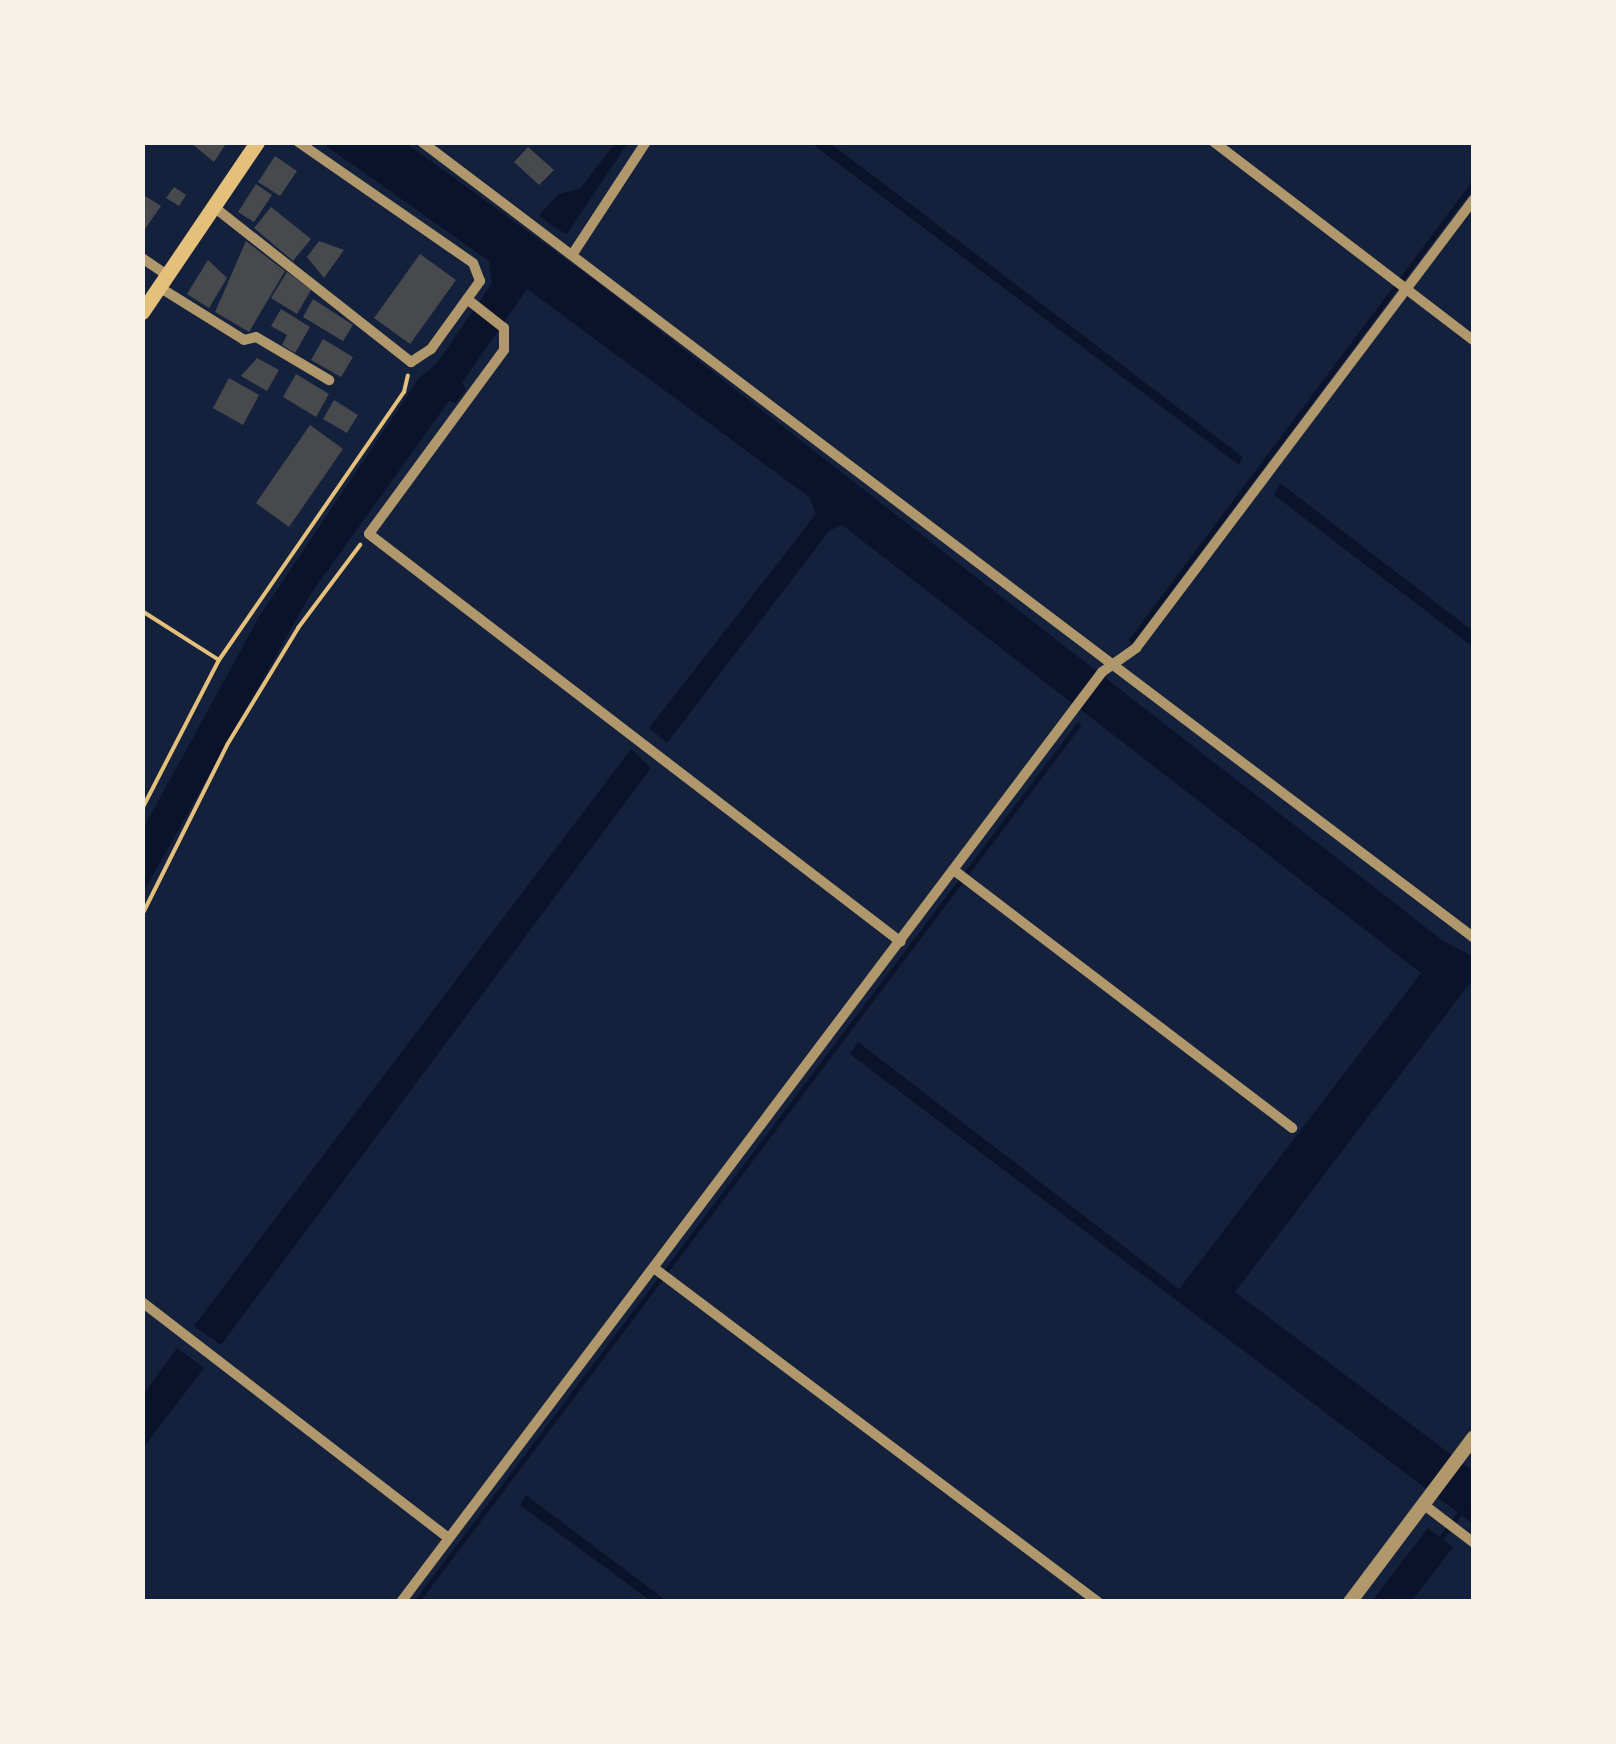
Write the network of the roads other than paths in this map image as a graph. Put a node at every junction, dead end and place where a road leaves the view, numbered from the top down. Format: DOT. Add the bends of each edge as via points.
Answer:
graph roads {
  1 [pos="256,142"];
  2 [pos="298,142"];
  3 [pos="422,142"];
  4 [pos="646,142"];
  5 [pos="1214,142"];
  6 [pos="1474,199"];
  7 [pos="214,206"];
  8 [pos="574,252"];
  9 [pos="142,258"];
  10 [pos="163,281"];
  11 [pos="1405,289"];
  12 [pos="470,302"];
  13 [pos="142,312"];
  14 [pos="1474,342"];
  15 [pos="329,380"];
  16 [pos="1113,663"];
  17 [pos="955,871"];
  18 [pos="1474,938"];
  19 [pos="902,942"];
  20 [pos="1292,1128"];
  21 [pos="654,1268"];
  22 [pos="142,1302"];
  23 [pos="1469,1446"];
  24 [pos="1426,1501"];
  25 [pos="448,1538"];
  26 [pos="1474,1543"];
  27 [pos="401,1602"];
  28 [pos="1098,1602"];
  29 [pos="1350,1602"];
  1 -- 7 [label="main road"];
  2 -- 12 [label="street" via="473,262 480,281"];
  3 -- 8 [label="street"];
  4 -- 8 [label="street"];
  5 -- 11 [label="street"];
  6 -- 11 [label="street"];
  7 -- 10 [label="main road"];
  7 -- 12 [label="street" via="411,362 431,349"];
  8 -- 16 [label="street"];
  9 -- 10 [label="street"];
  10 -- 13 [label="main road"];
  10 -- 15 [label="street" via="244,340 256,336"];
  11 -- 14 [label="street"];
  11 -- 16 [label="street" via="1136,648"];
  12 -- 19 [label="street" via="504,328 504,350 369,534"];
  16 -- 17 [label="street"];
  16 -- 18 [label="street"];
  17 -- 19 [label="street"];
  17 -- 20 [label="street"];
  19 -- 21 [label="street"];
  21 -- 25 [label="street"];
  21 -- 28 [label="street"];
  22 -- 25 [label="street"];
  23 -- 24 [label="street"];
  24 -- 26 [label="street"];
  24 -- 29 [label="street"];
  25 -- 27 [label="street"];
}
